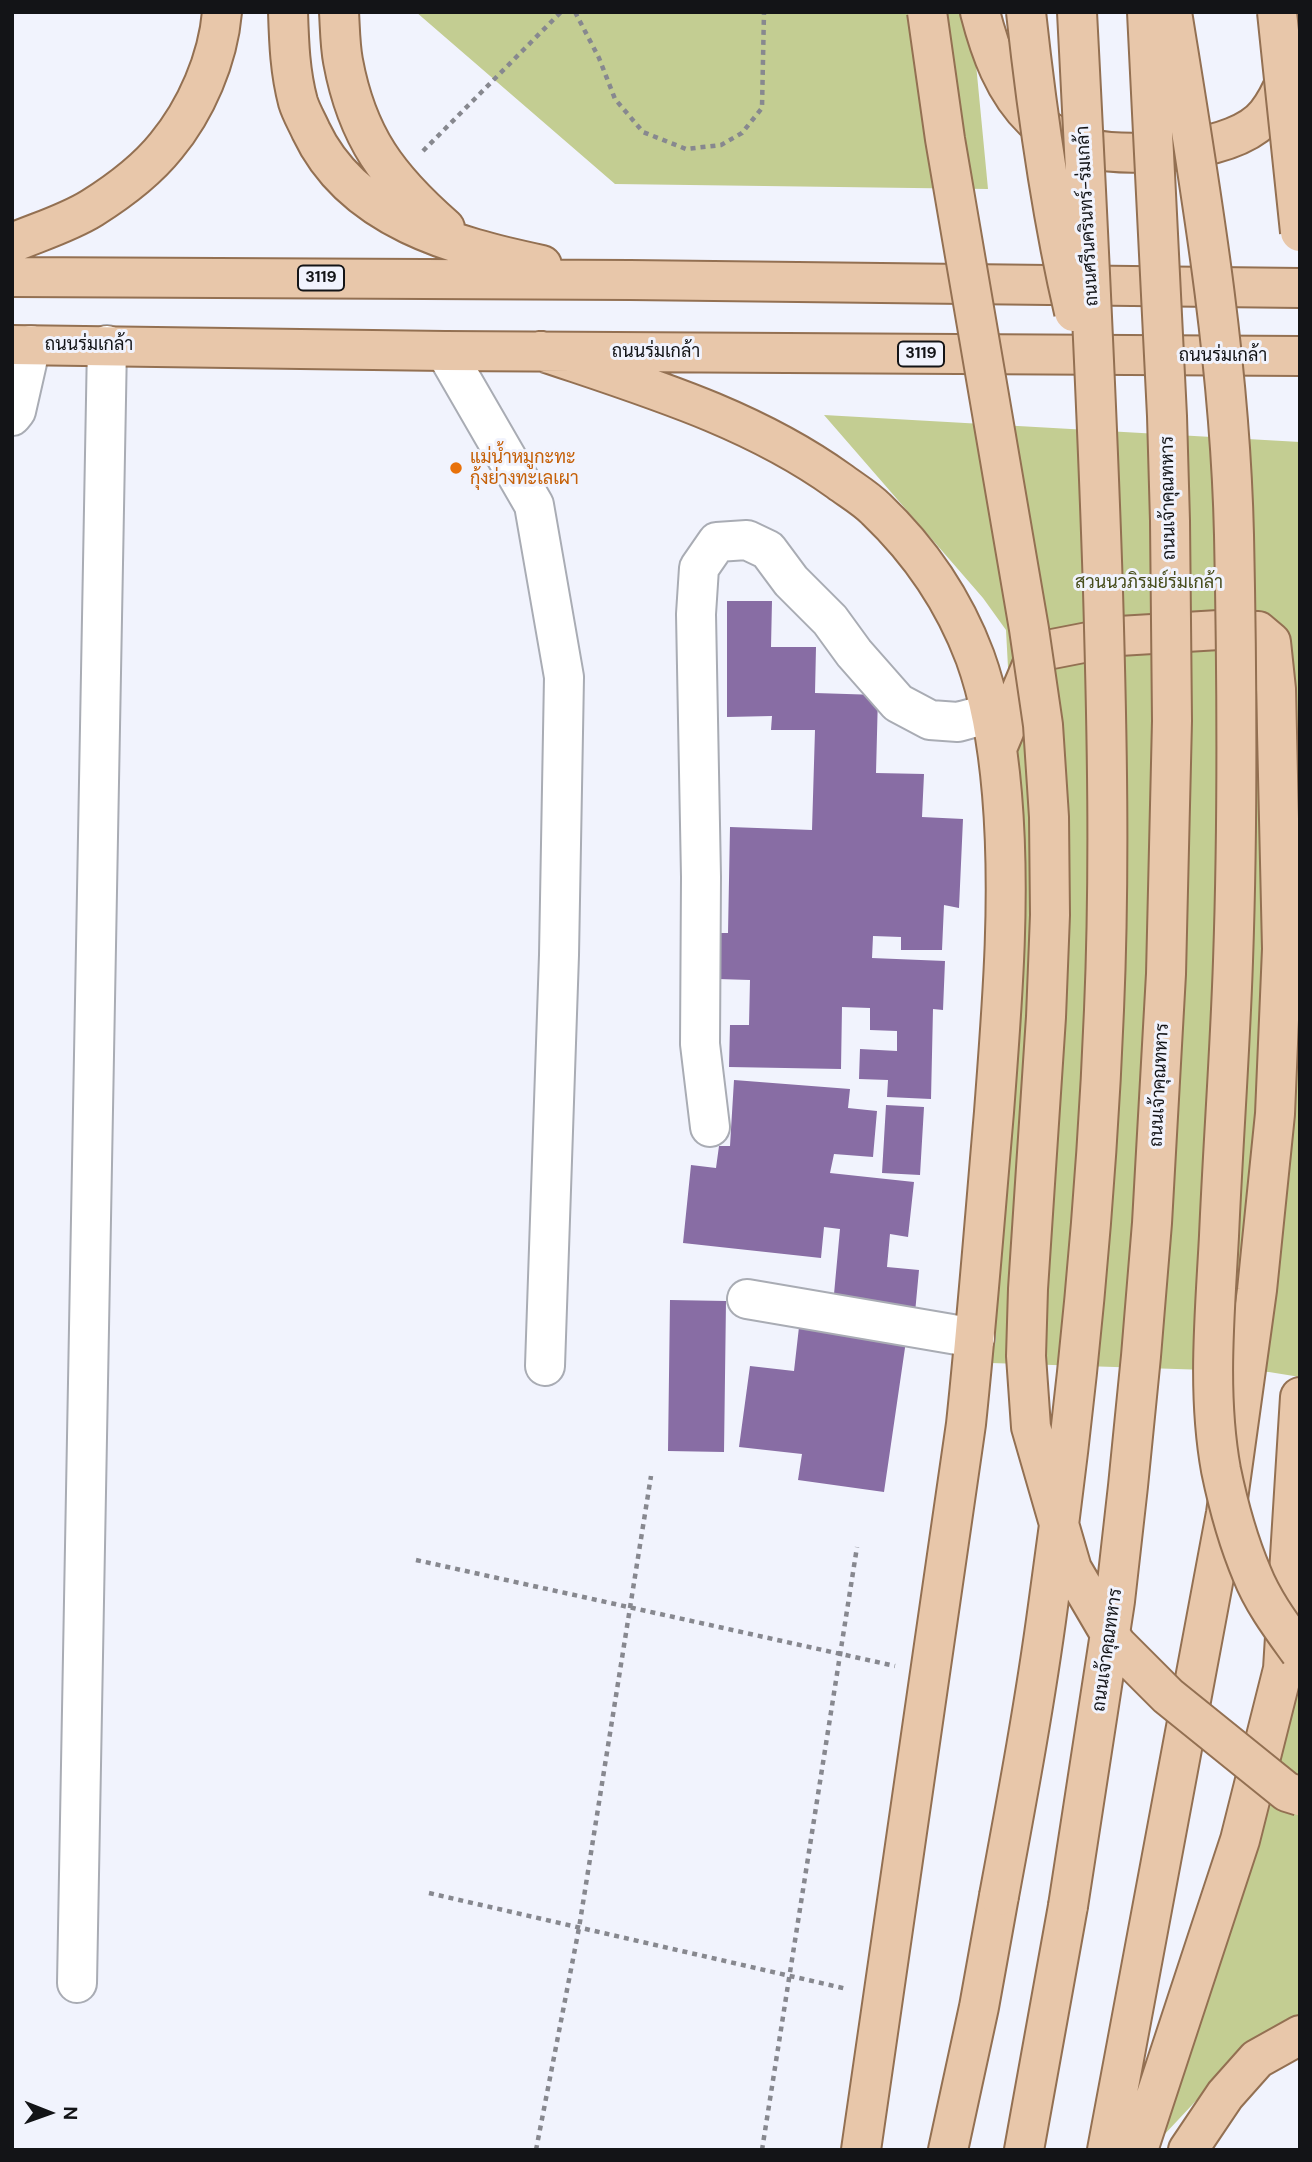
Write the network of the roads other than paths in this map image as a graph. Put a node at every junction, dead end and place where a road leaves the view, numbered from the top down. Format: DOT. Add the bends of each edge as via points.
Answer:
graph roads {
  1 [pos="222,12"];
  2 [pos="288,12"];
  3 [pos="339,12"];
  4 [pos="927,12"];
  5 [pos="979,12"];
  6 [pos="1027,12"];
  7 [pos="1077,12"];
  8 [pos="1147,12"];
  9 [pos="1172,12"];
  10 [pos="1277,12"];
  11 [pos="1300,31"];
  12 [pos="1300,232"];
  13 [pos="12,243"];
  14 [pos="464,245"];
  15 [pos="12,276"];
  16 [pos="630,280"];
  17 [pos="1300,288"];
  18 [pos="22,345"];
  19 [pos="107,345"];
  20 [pos="445,351"];
  21 [pos="541,351"];
  22 [pos="1300,356"];
  23 [pos="12,416"];
  24 [pos="1098,420"];
  25 [pos="995,729"];
  26 [pos="709,1127"];
  27 [pos="747,1299"];
  28 [pos="975,1338"];
  29 [pos="545,1366"];
  30 [pos="1300,1397"];
  31 [pos="1300,1652"];
  32 [pos="1300,1796"];
  33 [pos="77,1983"];
  34 [pos="1300,2035"];
  35 [pos="1196,2144"];
  36 [pos="861,2150"];
  37 [pos="948,2150"];
  38 [pos="1024,2150"];
  39 [pos="1107,2150"];
  40 [pos="1138,2150"];
  1 -- 13 [label="main road" via="211,62 194,104 166,146 130,182 89,209"];
  2 -- 14 [label="main road" via="290,61 299,105 319,147 346,182 375,206"];
  3 -- 14 [label="main road" via="342,59 354,109 373,149 394,180"];
  4 -- 32 [label="main road, bridge" via="1043,725 1050,915 1028,1289 1031,1427 1072,1569 1116,1644 1168,1696 1287,1791"];
  5 -- 11 [label="main road" via="989,48 1009,87 1035,120 1063,139 1090,149 1133,152 1179,151 1246,132 1266,116 1280,92"];
  6 -- 24 [label="main road, bridge" via="1067,282"];
  7 -- 24 [label="main road, ถนนศรีนครินทร์-ร่มเกล้า, bridge"];
  8 -- 38 [label="main road, ถนนเจ้าคุณทหาร, bridge" via="1171,548 1166,988 1152,1223 1113,1615"];
  9 -- 31 [label="main road, bridge" via="1213,272 1234,532 1235,899 1214,1398 1221,1468 1237,1530 1253,1577"];
  10 -- 12 [label="main road, bridge"];
  14 -- 16 [label="main road"];
  15 -- 16 [label="main road, 3119"];
  16 -- 17 [label="main road, 3119"];
  18 -- 19 [label="main road, ถนนร่มเกล้า / 3119"];
  18 -- 23 [label="street"];
  19 -- 20 [label="main road, ถนนร่มเกล้า / 3119"];
  19 -- 33 [label="street"];
  20 -- 21 [label="main road, ถนนร่มเกล้า / 3119"];
  20 -- 29 [label="street" via="534,505 564,677"];
  21 -- 22 [label="main road, ถนนร่มเกล้า / 3119"];
  21 -- 25 [label="main road" via="716,413 774,440 874,507 918,554 954,611 975,658"];
  24 -- 37 [label="main road, bridge" via="1107,844 1104,1008 1079,1352 1028,1739"];
  25 -- 26 [label="street" via="930,720 898,703 768,550 747,540 717,542 699,568 696,614 700,1044"];
  25 -- 28 [label="main road" via="1005,827 1004,982"];
  25 -- 39 [label="main road" via="1042,651 1119,636 1219,630 1258,631 1271,642 1282,949 1275,1114 1257,1290 1226,1513"];
  27 -- 28 [label="street"];
  28 -- 36 [label="main road"];
  30 -- 40 [label="main road" via="1283,1668 1240,1840"];
  34 -- 35 [label="main road" via="1257,2059 1225,2095"];
}
